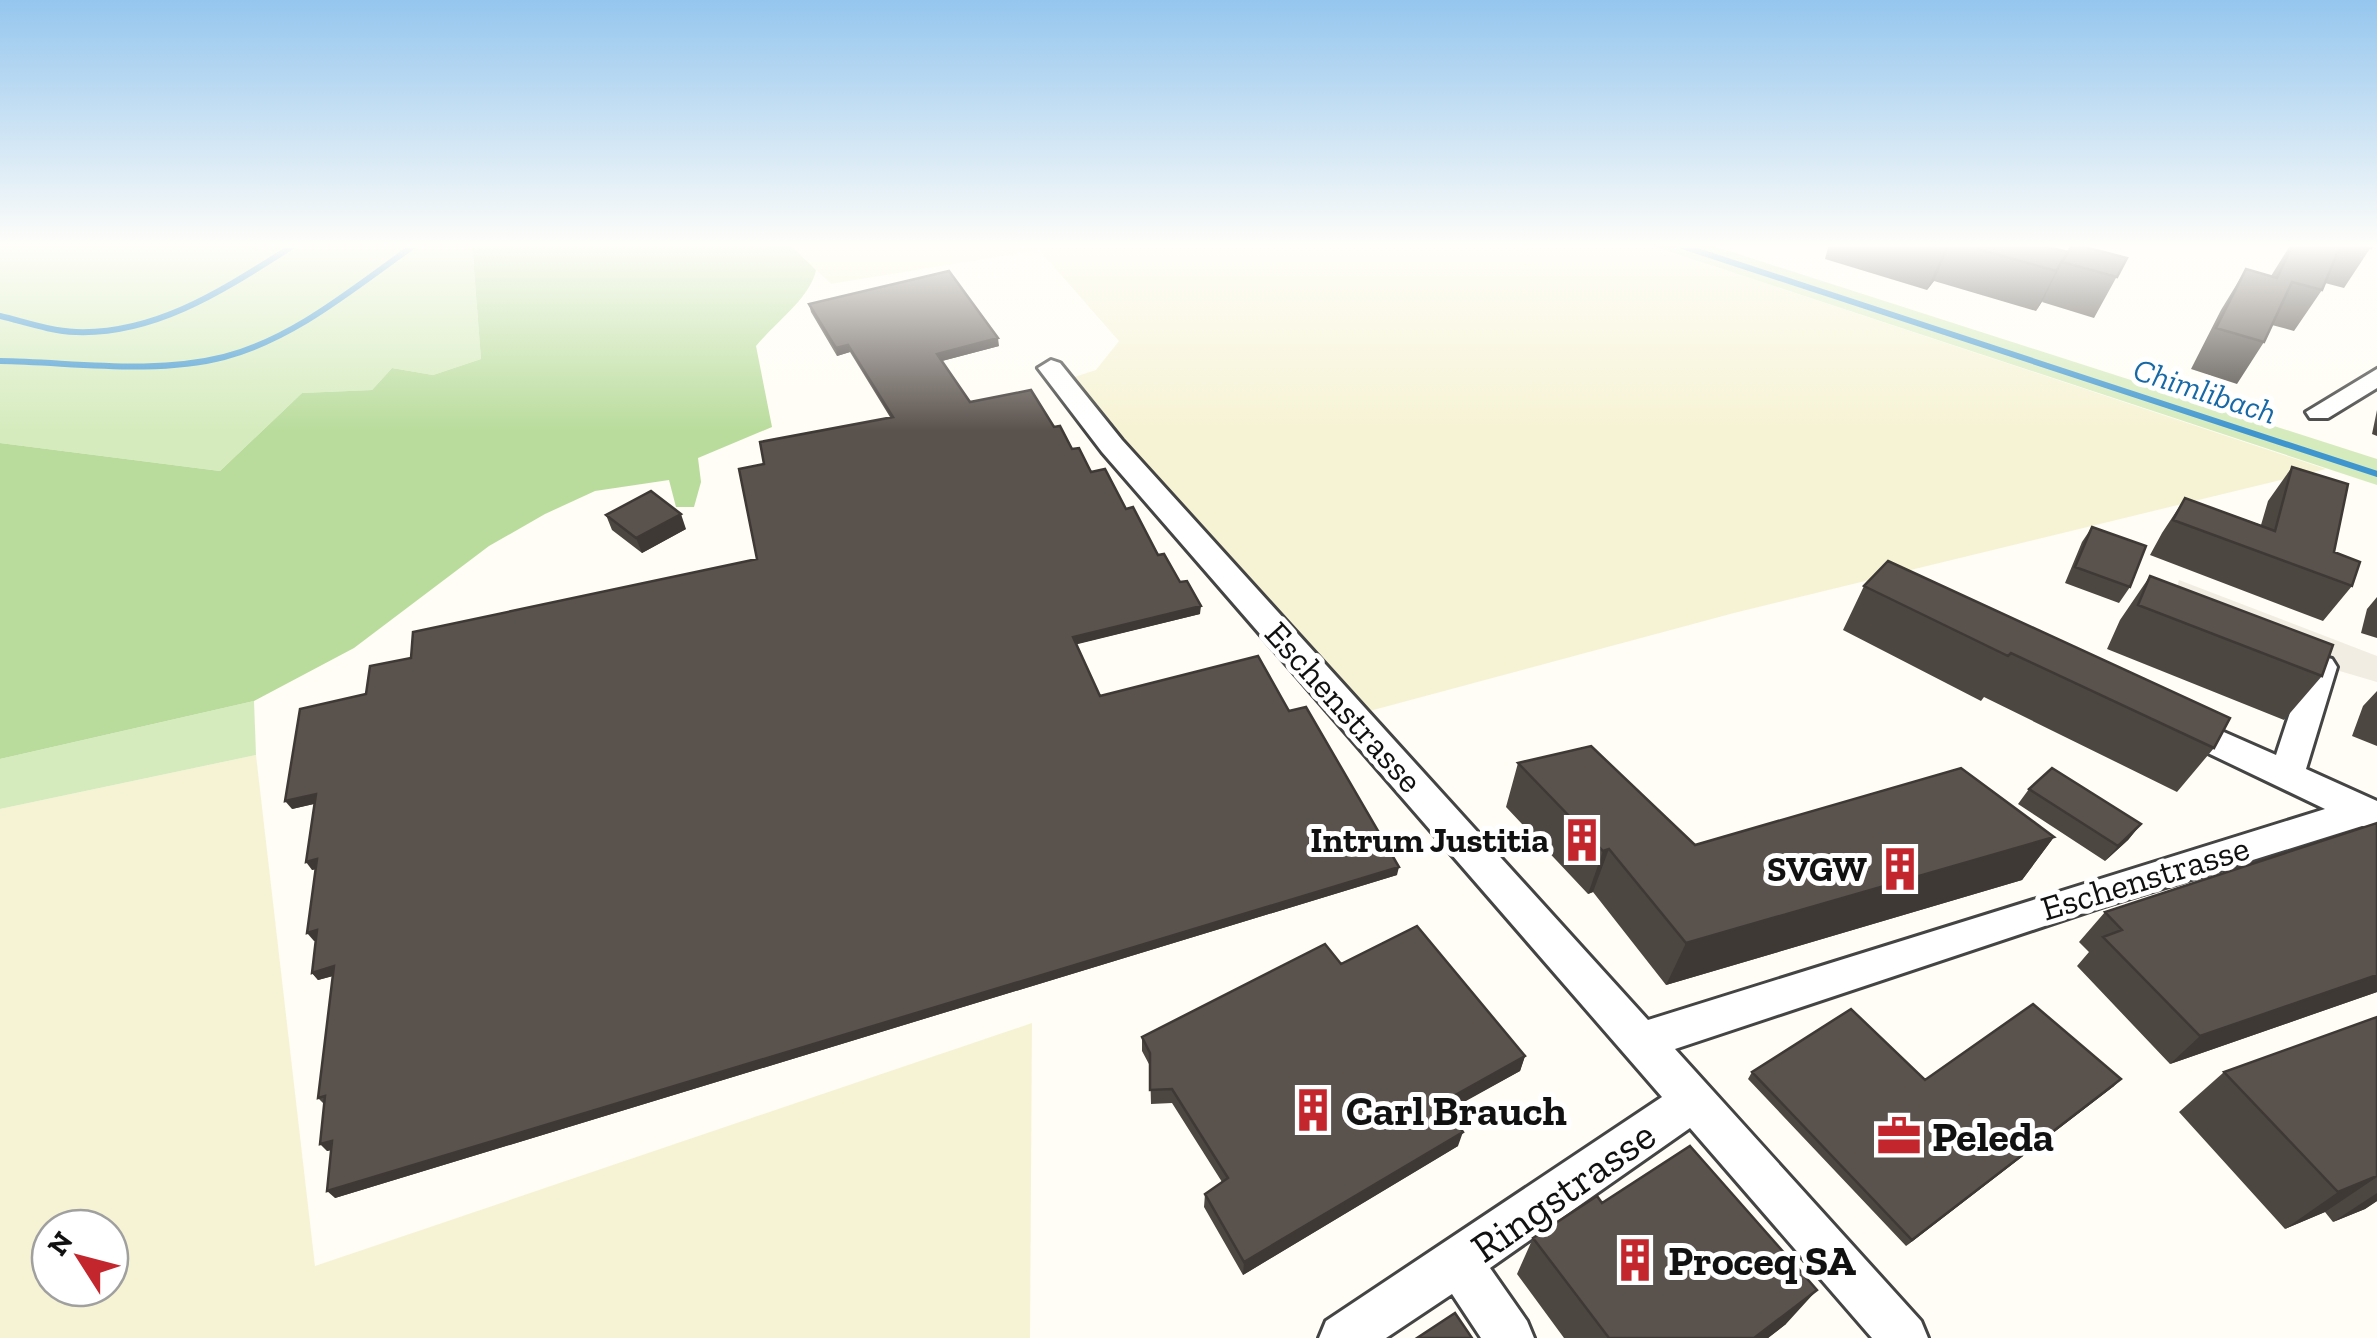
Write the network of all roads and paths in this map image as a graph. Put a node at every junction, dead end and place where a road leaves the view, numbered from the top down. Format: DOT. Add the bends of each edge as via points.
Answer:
graph roads {
  1 [pos="1051,368"];
  2 [pos="2377,377"];
  3 [pos="2319,412"];
  4 [pos="2321,667"];
  5 [pos="2150,710"];
  6 [pos="2287,775"];
  7 [pos="2371,814"];
  8 [pos="1642,1041"];
  9 [pos="1694,1100"];
  10 [pos="1458,1262"];
  11 [pos="1343,1338"];
  12 [pos="1510,1338"];
  13 [pos="1904,1338"];
  1 -- 8 [label="street, Eschenstrasse" via="1112,446"];
  2 -- 3 [label="street"];
  4 -- 6 [label="street"];
  5 -- 6 [label="street"];
  6 -- 7 [label="street"];
  7 -- 8 [label="street, Eschenstrasse" via="2104,890"];
  8 -- 9 [label="street, Eschenstrasse"];
  9 -- 10 [label="street, Ringstrasse"];
  9 -- 13 [label="street, Eschenstrasse"];
  10 -- 11 [label="street"];
  10 -- 12 [label="street, Ringstrasse"];
}
